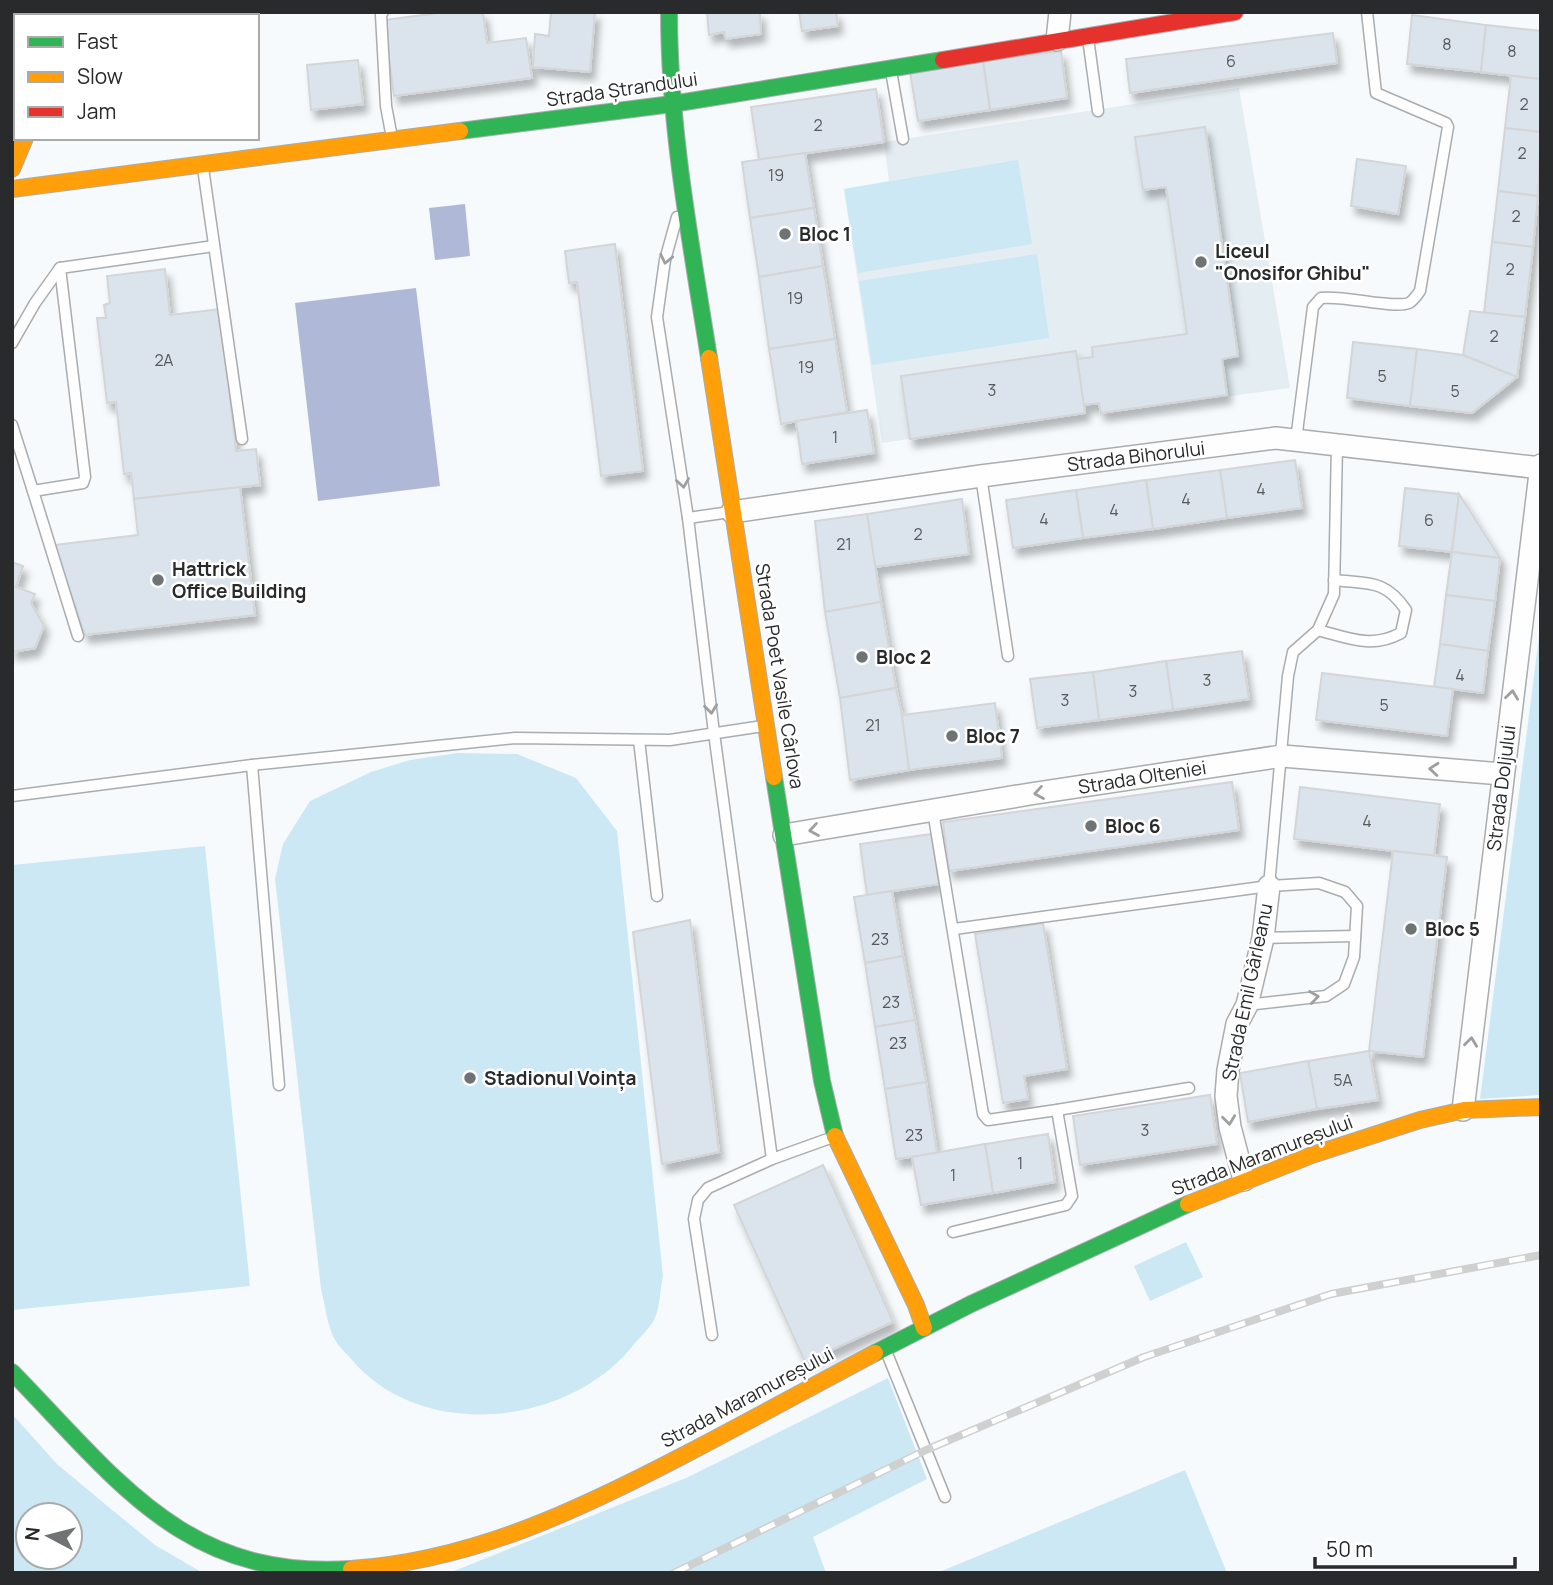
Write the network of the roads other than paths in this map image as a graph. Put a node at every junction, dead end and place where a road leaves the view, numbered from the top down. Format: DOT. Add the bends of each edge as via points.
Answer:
graph roads {
  1 [pos="383,12"];
  2 [pos="669,12"];
  3 [pos="1060,12"];
  4 [pos="1235,12"];
  5 [pos="1367,12"];
  6 [pos="1087,36"];
  7 [pos="1057,40"];
  8 [pos="890,68"];
  9 [pos="672,104"];
  10 [pos="1098,110"];
  11 [pos="902,139"];
  12 [pos="24,140"];
  13 [pos="392,140"];
  14 [pos="203,163"];
  15 [pos="12,169"];
  16 [pos="12,189"];
  17 [pos="683,193"];
  18 [pos="214,246"];
  19 [pos="60,268"];
  20 [pos="12,343"];
  21 [pos="12,425"];
  22 [pos="242,439"];
  23 [pos="1296,440"];
  24 [pos="1336,444"];
  25 [pos="1541,467"];
  26 [pos="981,476"];
  27 [pos="33,491"];
  28 [pos="732,512"];
  29 [pos="688,518"];
  30 [pos="1334,580"];
  31 [pos="1318,630"];
  32 [pos="78,636"];
  33 [pos="1008,656"];
  34 [pos="766,726"];
  35 [pos="714,733"];
  36 [pos="639,740"];
  37 [pos="1282,756"];
  38 [pos="252,765"];
  39 [pos="1502,774"];
  40 [pos="12,796"];
  41 [pos="933,811"];
  42 [pos="784,835"];
  43 [pos="1269,886"];
  44 [pos="657,896"];
  45 [pos="954,929"];
  46 [pos="1355,936"];
  47 [pos="1263,938"];
  48 [pos="1247,1005"];
  49 [pos="279,1084"];
  50 [pos="1189,1088"];
  51 [pos="1541,1107"];
  52 [pos="1057,1110"];
  53 [pos="1463,1110"];
  54 [pos="835,1136"];
  55 [pos="772,1159"];
  56 [pos="1244,1180"];
  57 [pos="953,1232"];
  58 [pos="924,1328"];
  59 [pos="712,1335"];
  60 [pos="885,1348"];
  61 [pos="12,1372"];
  62 [pos="945,1497"];
  1 -- 13 [label="lane" via="386,106"];
  2 -- 9 [label="street, Strada Poet Vasile Cârlova"];
  3 -- 7 [label="street"];
  4 -- 6 [label="street, Strada Ștrandului"];
  5 -- 23 [label="lane" via="1376,93 1448,127 1420,291 1413,302 1401,305 1336,296 1321,298 1313,307"];
  6 -- 7 [label="street, Strada Ștrandului"];
  6 -- 10 [label="lane"];
  7 -- 8 [label="street, Strada Ștrandului"];
  8 -- 9 [label="street, Strada Ștrandului"];
  8 -- 11 [label="lane"];
  9 -- 13 [label="street, Strada Ștrandului"];
  9 -- 17 [label="street, Strada Poet Vasile Cârlova"];
  12 -- 15 [label="street"];
  13 -- 14 [label="street, Strada Ștrandului"];
  14 -- 16 [label="street, Strada Ștrandului"];
  14 -- 18 [label="lane"];
  17 -- 28 [label="street, Strada Poet Vasile Cârlova"];
  17 -- 29 [label="lane, one-way" via="665,260 657,317"];
  18 -- 19 [label="lane"];
  18 -- 22 [label="lane"];
  19 -- 20 [label="lane"];
  19 -- 27 [label="lane" via="85,477 83,483"];
  21 -- 27 [label="lane"];
  23 -- 24 [label="street, Strada Bihorului"];
  23 -- 26 [label="street, Strada Bihorului" via="1276,438"];
  24 -- 25 [label="street, Strada Bihorului"];
  24 -- 30 [label="lane"];
  39 -- 25 [label="street, Strada Doljului, one-way"];
  26 -- 28 [label="street, Strada Bihorului"];
  26 -- 33 [label="lane"];
  27 -- 32 [label="lane"];
  28 -- 29 [label="lane"];
  28 -- 34 [label="street, Strada Poet Vasile Cârlova"];
  29 -- 35 [label="lane, one-way"];
  30 -- 31 [label="lane" via="1334,594"];
  30 -- 31 [label="lane" via="1383,586 1395,594 1406,610 1401,633 1387,641 1358,641"];
  31 -- 37 [label="lane" via="1293,652"];
  34 -- 35 [label="lane"];
  34 -- 42 [label="street, Strada Poet Vasile Cârlova"];
  35 -- 36 [label="lane"];
  35 -- 55 [label="lane"];
  36 -- 38 [label="lane" via="515,738"];
  36 -- 44 [label="lane"];
  39 -- 37 [label="street, Strada Olteniei, one-way"];
  37 -- 41 [label="street, Strada Olteniei, one-way"];
  37 -- 43 [label="lane"];
  38 -- 40 [label="lane"];
  38 -- 49 [label="lane"];
  53 -- 39 [label="street, Strada Doljului, one-way"];
  41 -- 42 [label="street, Strada Olteniei, one-way"];
  41 -- 45 [label="lane"];
  42 -- 54 [label="street, Strada Poet Vasile Cârlova" via="822,1081"];
  43 -- 45 [label="lane"];
  43 -- 46 [label="lane" via="1319,883 1345,892 1357,906"];
  43 -- 47 [label="street, Strada Emil Gârleanu"];
  45 -- 52 [label="lane" via="983,1114 988,1120"];
  46 -- 47 [label="lane"];
  48 -- 46 [label="lane, one-way" via="1326,996 1344,984 1354,957"];
  47 -- 48 [label="street, Strada Emil Gârleanu"];
  48 -- 56 [label="street, Strada Emil Gârleanu, one-way" via="1237,1024 1226,1096"];
  50 -- 52 [label="lane"];
  51 -- 53 [label="street, Strada Maramureșului"];
  52 -- 57 [label="lane" via="1072,1196 1066,1205"];
  53 -- 56 [label="street, Strada Maramureșului" via="1401,1126"];
  54 -- 55 [label="lane"];
  54 -- 58 [label="street, Strada Poet Vasile Cârlova"];
  55 -- 59 [label="lane" via="708,1188 698,1200 694,1219"];
  56 -- 58 [label="street, Strada Maramureșului"];
  58 -- 60 [label="street, Strada Maramureșului"];
  60 -- 61 [label="street, Strada Maramureșului" via="684,1455 517,1535 408,1565 348,1570 260,1564 188,1536 106,1470"];
  60 -- 62 [label="lane"];
}
